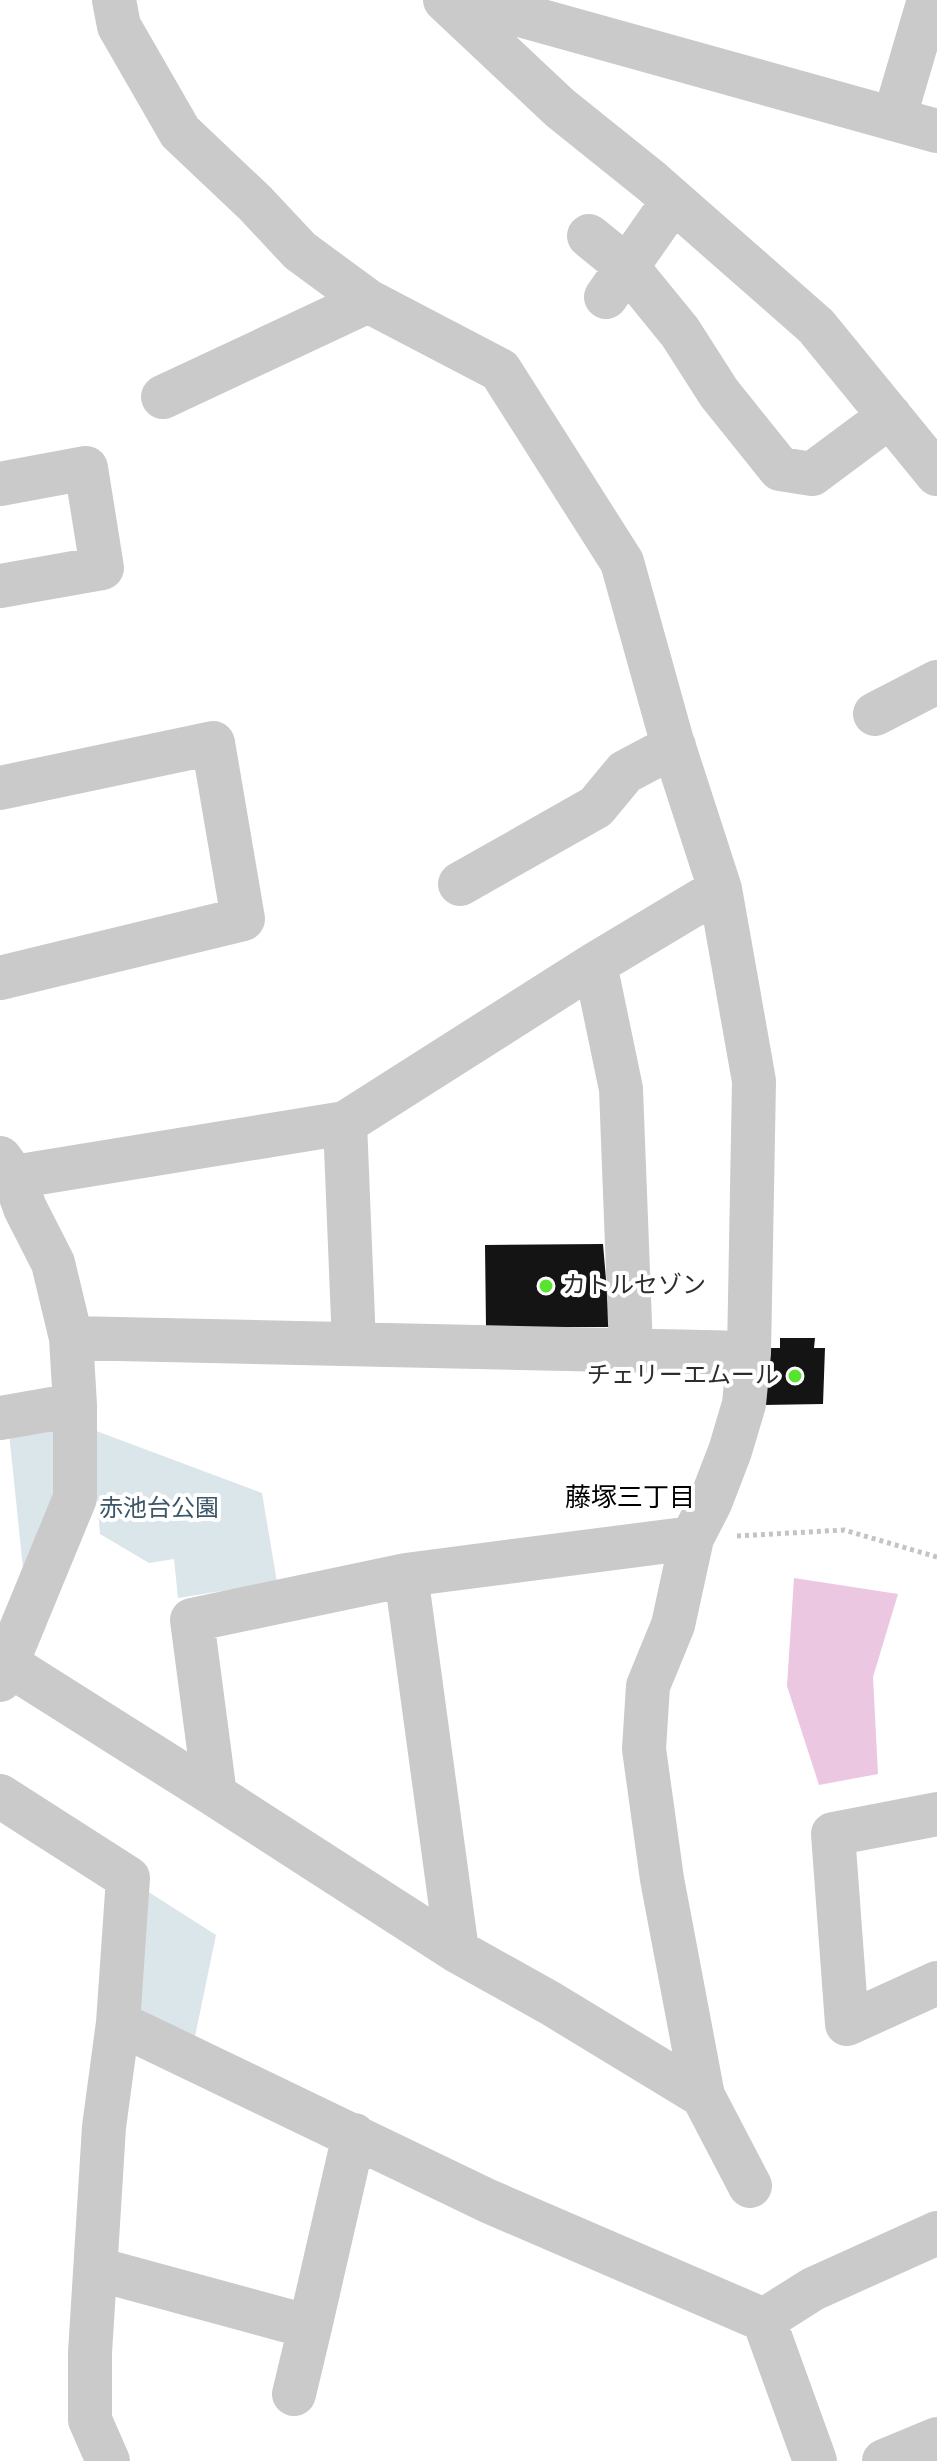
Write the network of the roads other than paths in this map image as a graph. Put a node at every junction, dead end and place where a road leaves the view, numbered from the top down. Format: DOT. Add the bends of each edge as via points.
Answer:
graph roads {
  1 [pos="114,0"];
  2 [pos="445,0"];
  3 [pos="466,0"];
  4 [pos="929,0"];
  5 [pos="551,10"];
  6 [pos="894,119"];
  7 [pos="937,131"];
  8 [pos="673,201"];
  9 [pos="589,236"];
  10 [pos="617,282"];
  11 [pos="368,301"];
  12 [pos="163,397"];
  13 [pos="890,416"];
  14 [pos="937,474"];
  15 [pos="0,484"];
  16 [pos="0,586"];
  17 [pos="937,682"];
  18 [pos="875,714"];
  19 [pos="674,746"];
  20 [pos="0,788"];
  21 [pos="460,884"];
  22 [pos="720,889"];
  23 [pos="595,964"];
  24 [pos="0,978"];
  25 [pos="345,1123"];
  26 [pos="10,1189"];
  27 [pos="71,1338"];
  28 [pos="354,1344"];
  29 [pos="631,1349"];
  30 [pos="749,1353"];
  31 [pos="75,1405"];
  32 [pos="0,1418"];
  33 [pos="692,1538"];
  34 [pos="406,1575"];
  35 [pos="3,1672"];
  36 [pos="215,1795"];
  37 [pos="0,1796"];
  38 [pos="937,1814"];
  39 [pos="457,1951"];
  40 [pos="937,1983"];
  41 [pos="118,2023"];
  42 [pos="703,2096"];
  43 [pos="354,2135"];
  44 [pos="750,2186"];
  45 [pos="937,2233"];
  46 [pos="97,2269"];
  47 [pos="764,2320"];
  48 [pos="310,2327"];
  49 [pos="294,2394"];
  50 [pos="937,2439"];
  51 [pos="108,2461"];
  52 [pos="815,2461"];
  53 [pos="884,2461"];
  1 -- 11 [label="street" via="119,26 180,132 300,251"];
  2 -- 8 [label="street" via="560,108"];
  3 -- 5 [label="street"];
  4 -- 6 [label="street"];
  5 -- 6 [label="street"];
  6 -- 7 [label="street"];
  8 -- 10 [label="street"];
  8 -- 13 [label="street" via="816,326"];
  9 -- 10 [label="street"];
  10 -- 13 [label="street" via="680,332 719,393 780,469 812,474"];
  11 -- 12 [label="street"];
  11 -- 19 [label="street" via="500,370 622,562"];
  13 -- 14 [label="street"];
  15 -- 16 [label="street" via="86,468 102,568"];
  17 -- 18 [label="street"];
  19 -- 21 [label="street" via="625,772 596,807"];
  19 -- 22 [label="street"];
  20 -- 24 [label="street" via="213,743 243,919"];
  22 -- 23 [label="street"];
  22 -- 30 [label="street" via="754,1081"];
  23 -- 25 [label="street"];
  23 -- 29 [label="street" via="621,1089"];
  25 -- 26 [label="street"];
  25 -- 28 [label="street"];
  26 -- 27 [label="street" via="53,1263"];
  27 -- 28 [label="street"];
  27 -- 31 [label="street"];
  28 -- 29 [label="street"];
  29 -- 30 [label="street"];
  30 -- 33 [label="street" via="744,1404 730,1451"];
  31 -- 32 [label="street"];
  31 -- 35 [label="street" via="75,1498"];
  33 -- 34 [label="street"];
  33 -- 42 [label="street" via="673,1625 648,1686 644,1749 662,1879"];
  34 -- 36 [label="street" via="192,1620"];
  34 -- 39 [label="street"];
  35 -- 36 [label="street"];
  36 -- 39 [label="street"];
  37 -- 41 [label="street" via="128,1878"];
  38 -- 40 [label="street" via="833,1834 847,2024"];
  39 -- 42 [label="street"];
  41 -- 43 [label="street"];
  41 -- 46 [label="street" via="104,2127"];
  42 -- 44 [label="street"];
  43 -- 47 [label="street" via="488,2201"];
  43 -- 48 [label="street"];
  45 -- 47 [label="street" via="813,2289"];
  46 -- 48 [label="street"];
  46 -- 51 [label="street" via="90,2420"];
  47 -- 52 [label="street"];
  48 -- 49 [label="street"];
  50 -- 53 [label="street"];
}
